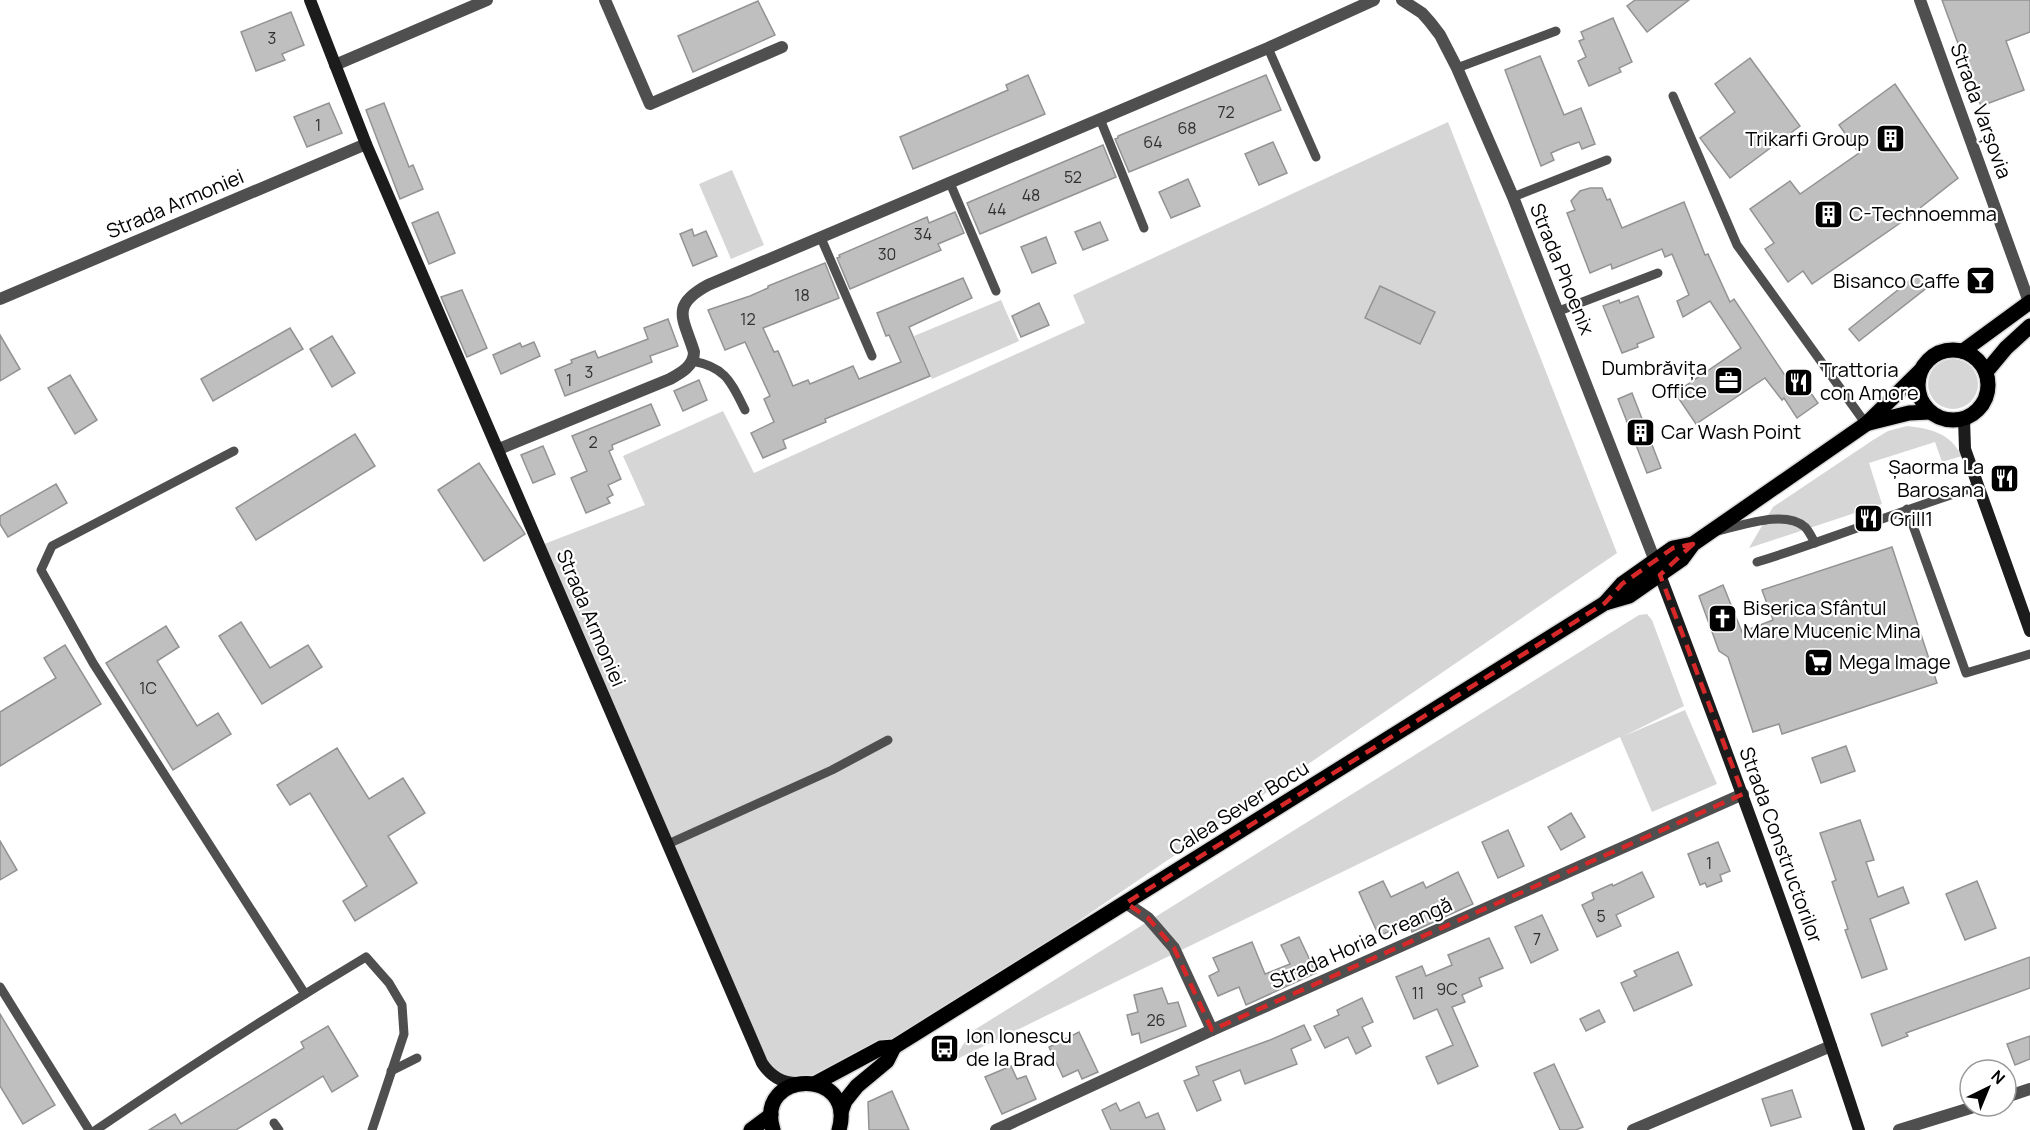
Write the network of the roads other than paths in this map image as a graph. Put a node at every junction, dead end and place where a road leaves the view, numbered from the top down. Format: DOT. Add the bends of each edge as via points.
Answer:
graph roads {
  1 [pos="310,0"];
  2 [pos="487,0"];
  3 [pos="606,0"];
  4 [pos="1374,0"];
  5 [pos="1402,0"];
  6 [pos="1426,0"];
  7 [pos="1920,0"];
  8 [pos="1422,13"];
  9 [pos="1556,31"];
  10 [pos="782,47"];
  11 [pos="1268,48"];
  12 [pos="335,65"];
  13 [pos="1457,68"];
  14 [pos="1673,96"];
  15 [pos="1100,119"];
  16 [pos="366,144"];
  17 [pos="1316,157"];
  18 [pos="1607,160"];
  19 [pos="950,183"];
  20 [pos="1513,197"];
  21 [pos="1144,228"];
  22 [pos="821,238"];
  23 [pos="1658,273"];
  24 [pos="996,291"];
  25 [pos="0,300"];
  26 [pos="2030,302"];
  27 [pos="1559,311"];
  28 [pos="2030,326"];
  29 [pos="1963,351"];
  30 [pos="872,356"];
  31 [pos="692,361"];
  32 [pos="1921,370"];
  33 [pos="1986,372"];
  34 [pos="745,411"];
  35 [pos="1930,412"];
  36 [pos="1964,419"];
  37 [pos="1866,424"];
  38 [pos="499,449"];
  39 [pos="234,451"];
  40 [pos="1979,486"];
  41 [pos="1907,509"];
  42 [pos="1709,533"];
  43 [pos="1815,543"];
  44 [pos="1757,562"];
  45 [pos="1657,568"];
  46 [pos="2030,631"];
  47 [pos="2030,654"];
  48 [pos="888,740"];
  49 [pos="1743,794"];
  50 [pos="668,844"];
  51 [pos="1126,903"];
  52 [pos="0,987"];
  53 [pos="305,994"];
  54 [pos="1212,1030"];
  55 [pos="1831,1046"];
  56 [pos="894,1047"];
  57 [pos="417,1058"];
  58 [pos="391,1071"];
  59 [pos="808,1083"];
  60 [pos="841,1112"];
  61 [pos="1958,1112"];
  62 [pos="772,1122"];
  63 [pos="89,1130"];
  64 [pos="96,1130"];
  65 [pos="372,1130"];
  66 [pos="751,1130"];
  67 [pos="839,1130"];
  68 [pos="996,1130"];
  69 [pos="1633,1130"];
  70 [pos="1858,1130"];
  71 [pos="1899,1130"];
  1 -- 12 [label="street, Strada Armoniei"];
  2 -- 12 [label="street"];
  3 -- 10 [label="street" via="650,104"];
  4 -- 11 [label="street"];
  5 -- 8 [label="street, Strada Phoenix"];
  6 -- 8 [label="street"];
  7 -- 26 [label="street, Strada Varșovia"];
  8 -- 13 [label="street, Strada Phoenix" via="1440,35"];
  9 -- 13 [label="lane"];
  11 -- 15 [label="street"];
  11 -- 17 [label="lane"];
  12 -- 16 [label="street, Strada Armoniei"];
  13 -- 20 [label="street, Strada Phoenix"];
  14 -- 37 [label="lane" via="1737,245"];
  15 -- 19 [label="street"];
  15 -- 21 [label="lane"];
  16 -- 25 [label="street, Strada Armoniei"];
  16 -- 38 [label="street, Strada Armoniei"];
  18 -- 20 [label="lane"];
  19 -- 22 [label="street"];
  19 -- 24 [label="lane"];
  20 -- 27 [label="street, Strada Phoenix"];
  22 -- 30 [label="lane"];
  22 -- 31 [label="street" via="697,292 682,315 694,352"];
  23 -- 27 [label="lane"];
  26 -- 29 [label="main road"];
  27 -- 45 [label="street, Strada Phoenix"];
  28 -- 33 [label="main road"];
  29 -- 32 [label="main road" via="1938,353"];
  29 -- 33 [label="main road" via="1980,362"];
  31 -- 34 [label="lane" via="716,368 727,376"];
  31 -- 38 [label="street" via="670,379"];
  32 -- 35 [label="main road" via="1919,392"];
  32 -- 37 [label="main road"];
  33 -- 36 [label="main road" via="1987,396 1979,410"];
  35 -- 36 [label="main road" via="1946,420"];
  35 -- 37 [label="main road"];
  36 -- 40 [label="street" via="1965,449"];
  37 -- 42 [label="main road, Calea Sever Bocu"];
  38 -- 50 [label="street, Strada Armoniei"];
  39 -- 53 [label="lane" via="52,546 41,570 93,663"];
  40 -- 41 [label="lane"];
  40 -- 46 [label="street"];
  41 -- 43 [label="lane"];
  41 -- 47 [label="lane" via="1966,673"];
  42 -- 43 [label="lane" via="1788,519 1804,527"];
  42 -- 45 [label="main road, Calea Sever Bocu" via="1693,544 1673,548"];
  43 -- 44 [label="lane"];
  45 -- 49 [label="street, Strada Constructorilor"];
  45 -- 51 [label="main road, Calea Sever Bocu" via="1622,584 1605,603"];
  48 -- 50 [label="lane" via="832,770"];
  49 -- 54 [label="street, Strada Horia Creangă"];
  49 -- 55 [label="street, Strada Constructorilor"];
  50 -- 59 [label="street, Strada Armoniei" via="762,1063 780,1080"];
  51 -- 54 [label="street" via="1148,918 1174,948"];
  51 -- 56 [label="main road, Calea Sever Bocu"];
  52 -- 63 [label="lane"];
  53 -- 58 [label="lane" via="366,957 402,1005 404,1034"];
  53 -- 64 [label="lane"];
  54 -- 68 [label="street, Strada Horia Creangă"];
  55 -- 69 [label="street"];
  55 -- 70 [label="street, Strada Constructorilor"];
  56 -- 59 [label="main road, Calea Sever Bocu" via="881,1048"];
  56 -- 60 [label="main road, Calea Sever Bocu" via="887,1061 844,1101"];
  57 -- 58 [label="lane"];
  58 -- 65 [label="lane"];
  59 -- 60 [label="main road" via="826,1089"];
  59 -- 62 [label="main road, Calea Sever Bocu" via="789,1087 779,1095 774,1102"];
  60 -- 67 [label="main road"];
  61 -- 71 [label="street"];
  62 -- 66 [label="main road"];
}
